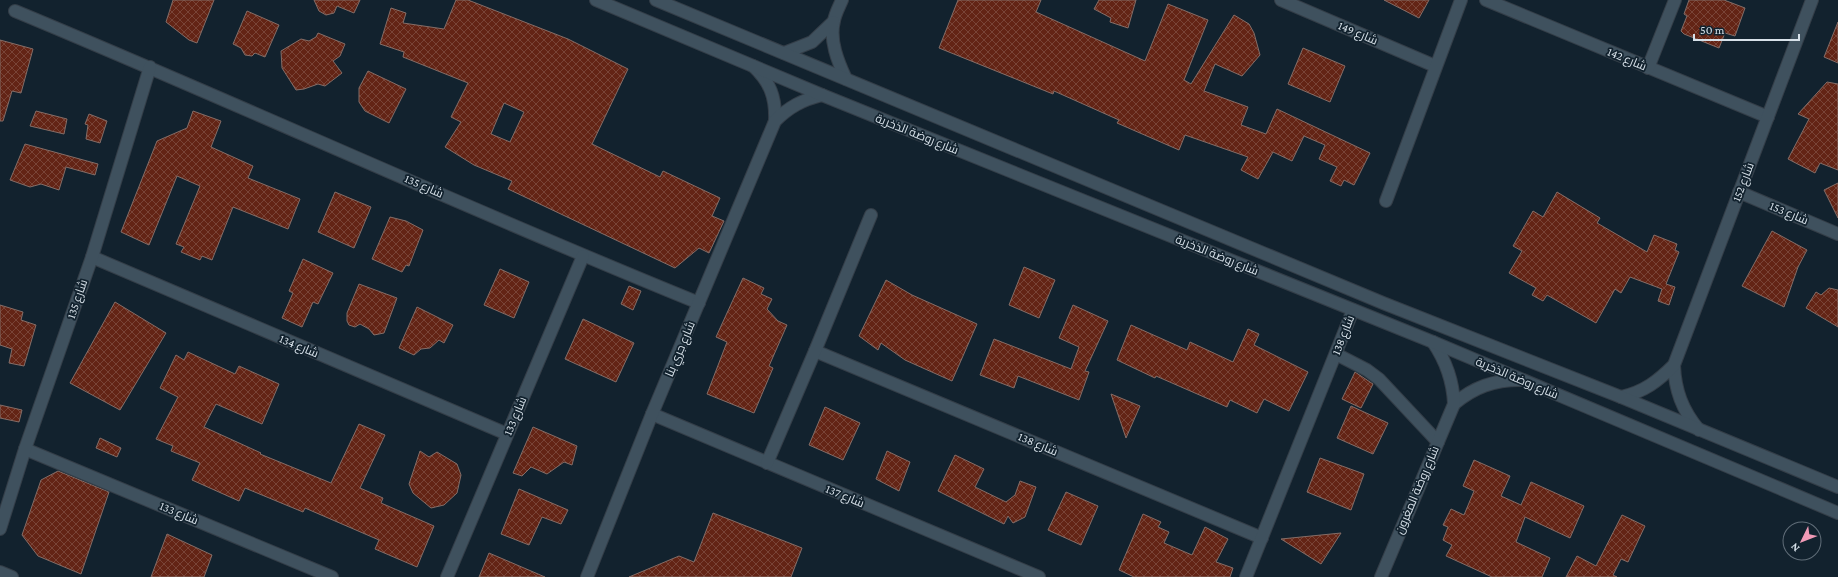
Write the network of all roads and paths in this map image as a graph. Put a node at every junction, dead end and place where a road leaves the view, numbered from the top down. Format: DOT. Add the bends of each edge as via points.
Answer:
graph roads {
  1 [pos="596,0"];
  2 [pos="656,0"];
  3 [pos="842,0"];
  4 [pos="1281,0"];
  5 [pos="1461,0"];
  6 [pos="1486,0"];
  7 [pos="1675,0"];
  8 [pos="1812,0"];
  9 [pos="15,11"];
  10 [pos="833,22"];
  11 [pos="784,53"];
  12 [pos="752,65"];
  13 [pos="1435,66"];
  14 [pos="150,67"];
  15 [pos="1648,68"];
  16 [pos="846,79"];
  17 [pos="822,96"];
  18 [pos="1768,118"];
  19 [pos="775,121"];
  20 [pos="1739,192"];
  21 [pos="1386,201"];
  22 [pos="870,215"];
  23 [pos="1838,234"];
  24 [pos="583,256"];
  25 [pos="92,257"];
  26 [pos="699,302"];
  27 [pos="1353,310"];
  28 [pos="1433,342"];
  29 [pos="815,351"];
  30 [pos="1336,354"];
  31 [pos="1674,365"];
  32 [pos="1520,380"];
  33 [pos="1621,397"];
  34 [pos="1454,404"];
  35 [pos="652,414"];
  36 [pos="1698,430"];
  37 [pos="507,434"];
  38 [pos="1438,442"];
  39 [pos="25,449"];
  40 [pos="766,463"];
  41 [pos="1838,487"];
  42 [pos="1838,513"];
  43 [pos="0,529"];
  44 [pos="1262,538"];
  45 [pos="0,572"];
  46 [pos="12,577"];
  47 [pos="332,577"];
  48 [pos="447,577"];
  49 [pos="587,577"];
  50 [pos="1038,577"];
  51 [pos="1246,577"];
  52 [pos="1381,577"];
  1 -- 12 [label="street, شارع روضة الذخرية"];
  2 -- 11 [label="street, شارع روضة الذخرية"];
  3 -- 10 [label="street"];
  4 -- 13 [label="street, شارع 149"];
  5 -- 13 [label="street"];
  6 -- 15 [label="street, شارع 142"];
  7 -- 15 [label="street"];
  8 -- 18 [label="street, شارع 152"];
  9 -- 14 [label="street, شارع 135"];
  10 -- 11 [label="street" via="812,42"];
  10 -- 16 [label="street" via="835,52"];
  11 -- 16 [label="street, شارع روضة الذخرية"];
  12 -- 17 [label="street, شارع روضة الذخرية"];
  12 -- 19 [label="street, شارع جري بنا" via="772,90 776,105"];
  13 -- 21 [label="street"];
  14 -- 24 [label="street, شارع 135"];
  14 -- 25 [label="street, شارع 135"];
  15 -- 18 [label="street, شارع 142"];
  16 -- 33 [label="street, شارع روضة الذخرية" via="1383,303"];
  17 -- 19 [label="street, شارع جري بنا" via="796,104"];
  17 -- 27 [label="street, شارع روضة الذخرية"];
  18 -- 20 [label="street, شارع 152"];
  19 -- 26 [label="street, شارع جري بنا"];
  20 -- 23 [label="street, شارع 153"];
  20 -- 31 [label="street, شارع 152"];
  22 -- 29 [label="street"];
  24 -- 26 [label="street, شارع 135"];
  24 -- 37 [label="street, شارع 133"];
  25 -- 37 [label="street, شارع 134"];
  25 -- 39 [label="street, شارع 135"];
  26 -- 35 [label="street, شارع جري بنا"];
  27 -- 28 [label="street, شارع روضة الذخرية"];
  27 -- 30 [label="street, شارع 138"];
  28 -- 32 [label="street, شارع روضة الذخرية"];
  28 -- 34 [label="street, شارع روضة المغرون" via="1447,365"];
  29 -- 40 [label="street"];
  29 -- 44 [label="street, شارع 138"];
  30 -- 38 [label="street" via="1367,370 1379,380"];
  30 -- 44 [label="street, شارع 138"];
  31 -- 33 [label="street, شارع 152" via="1644,390"];
  31 -- 36 [label="street, شارع 152" via="1680,400"];
  32 -- 34 [label="street" via="1506,380 1478,387"];
  32 -- 42 [label="street, شارع روضة الذخرية"];
  33 -- 36 [label="street, شارع روضة الذخرية"];
  34 -- 38 [label="street, شارع روضة المغرون"];
  35 -- 40 [label="street, شارع 137"];
  35 -- 49 [label="street, شارع جري بنا"];
  36 -- 41 [label="street, شارع روضة الذخرية"];
  37 -- 48 [label="street, شارع 133"];
  38 -- 52 [label="street, شارع روضة المغرون"];
  39 -- 43 [label="street, شارع 135"];
  39 -- 47 [label="street, شارع 133"];
  40 -- 50 [label="street, شارع 137"];
  44 -- 51 [label="street, شارع 138"];
  45 -- 46 [label="street"];
}
